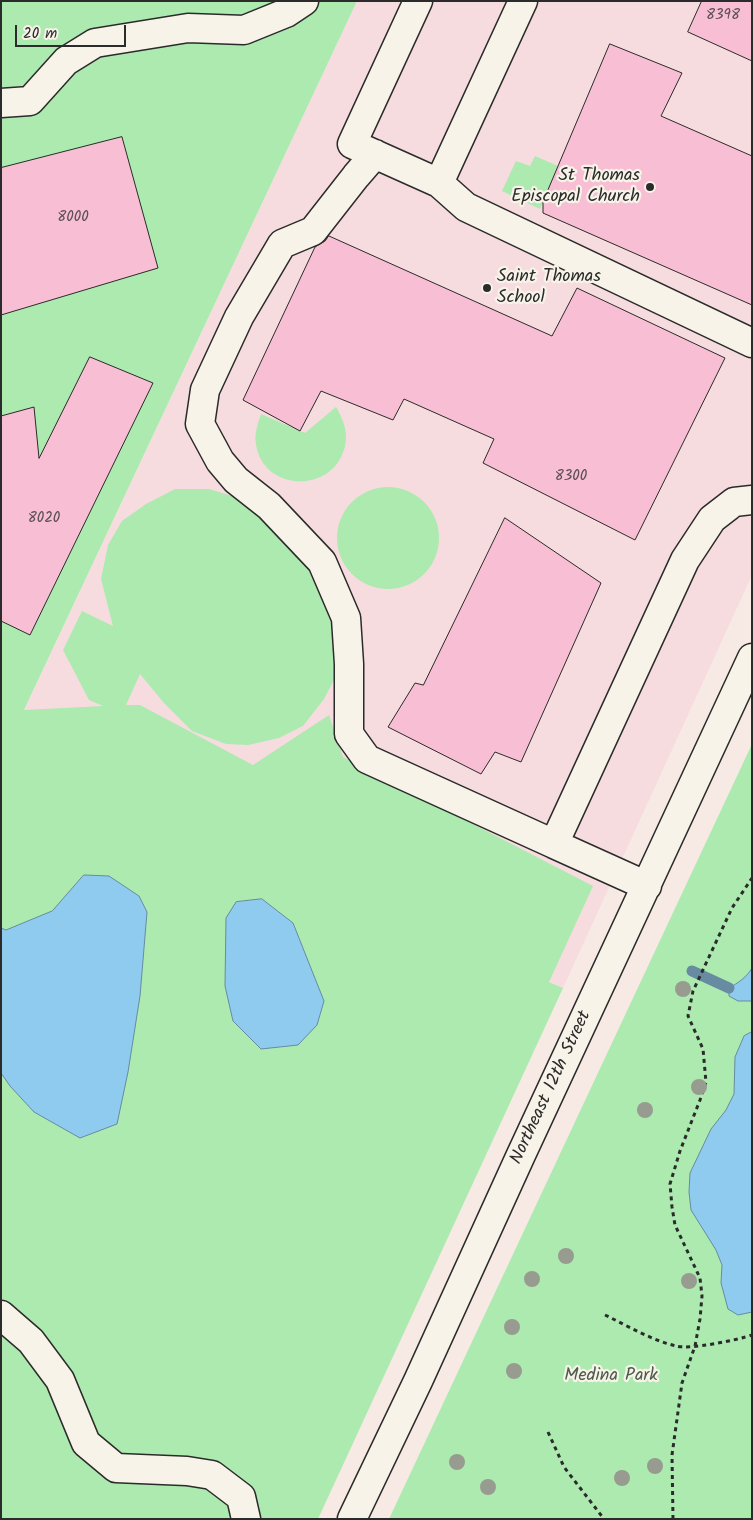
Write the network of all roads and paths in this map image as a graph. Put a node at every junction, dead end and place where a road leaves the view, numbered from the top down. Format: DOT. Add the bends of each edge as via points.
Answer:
graph roads {
  1 [pos="304,1"];
  2 [pos="418,1"];
  3 [pos="523,1"];
  4 [pos="1,103"];
  5 [pos="375,154"];
  6 [pos="439,183"];
  7 [pos="752,343"];
  8 [pos="752,500"];
  9 [pos="752,658"];
  10 [pos="554,844"];
  11 [pos="752,878"];
  12 [pos="647,886"];
  13 [pos="1,1315"];
  14 [pos="605,1315"];
  15 [pos="752,1335"];
  16 [pos="695,1346"];
  17 [pos="548,1432"];
  18 [pos="246,1519"];
  19 [pos="352,1519"];
  20 [pos="604,1519"];
  21 [pos="673,1519"];
  1 -- 4 [label="street" via="286,13 244,30 188,28 95,43 66,61 30,101"];
  2 -- 5 [label="street" via="352,144"];
  3 -- 6 [label="street"];
  5 -- 6 [label="street"];
  5 -- 10 [label="street" via="313,231 282,244 235,325 205,390 200,424 220,461 236,480 269,506 322,562 346,618 349,734 367,759"];
  6 -- 7 [label="street" via="466,207"];
  8 -- 10 [label="street" via="734,502 712,519 685,560"];
  9 -- 12 [label="street, Northeast 12th Street"];
  10 -- 12 [label="street"];
  11 -- 16 [label="path" via="732,908 693,991 688,1016 703,1049 706,1082 670,1184 676,1225 700,1278 701,1311"];
  12 -- 19 [label="street, Northeast 12th Street"];
  13 -- 18 [label="street" via="31,1341 60,1380 86,1442 116,1468 212,1475 241,1497"];
  14 -- 16 [label="path" via="677,1347"];
  15 -- 16 [label="path" via="740,1340"];
  16 -- 21 [label="path" via="682,1383 672,1455"];
  17 -- 20 [label="path" via="564,1467"];
}
